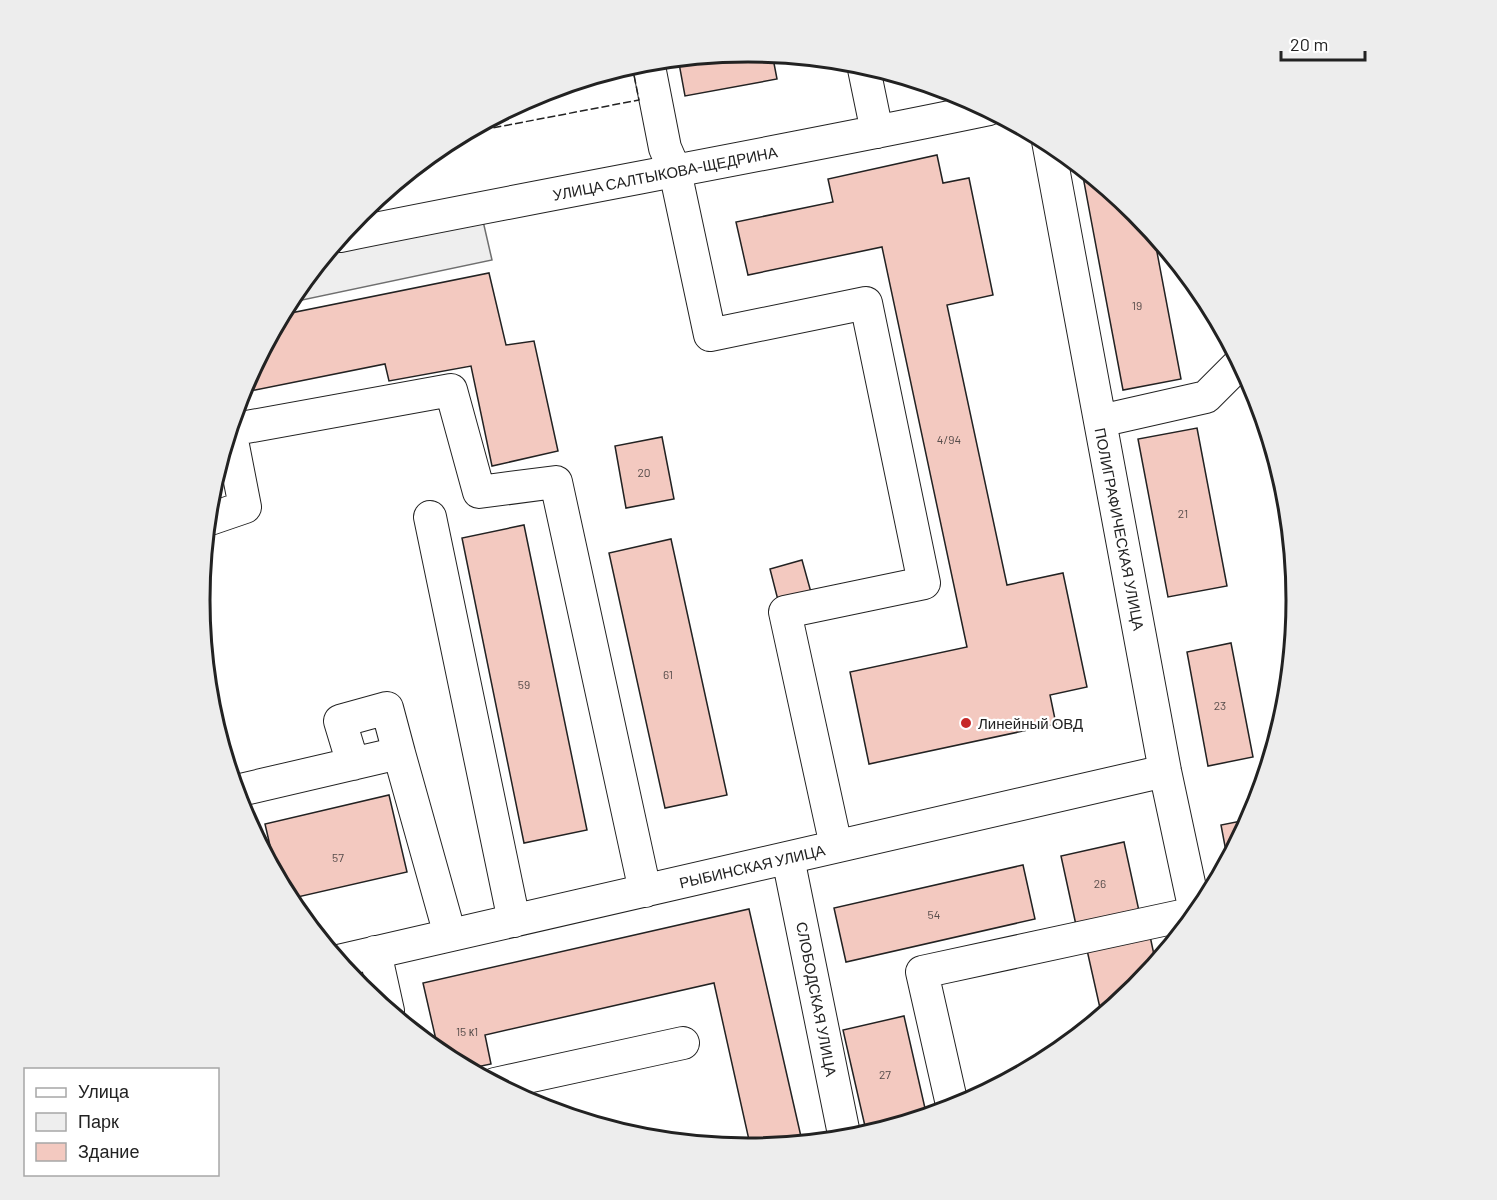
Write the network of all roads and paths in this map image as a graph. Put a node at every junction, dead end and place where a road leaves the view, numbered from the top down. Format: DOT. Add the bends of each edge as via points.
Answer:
graph roads {
  1 [pos="650,71"];
  2 [pos="864,74"];
  3 [pos="976,112"];
  4 [pos="877,132"];
  5 [pos="1050,154"];
  6 [pos="675,171"];
  7 [pos="355,233"];
  8 [pos="1234,369"];
  9 [pos="1100,422"];
  10 [pos="239,428"];
  11 [pos="233,445"];
  12 [pos="217,517"];
  13 [pos="430,517"];
  14 [pos="399,753"];
  15 [pos="352,764"];
  16 [pos="1165,771"];
  17 [pos="245,789"];
  18 [pos="836,846"];
  19 [pos="788,858"];
  20 [pos="645,891"];
  21 [pos="1193,904"];
  22 [pos="1183,917"];
  23 [pos="514,921"];
  24 [pos="450,935"];
  25 [pos="375,952"];
  26 [pos="347,959"];
  27 [pos="385,997"];
  28 [pos="683,1043"];
  29 [pos="507,1081"];
  30 [pos="951,1100"];
  31 [pos="843,1130"];
  1 -- 6 [label="street" via="665,148"];
  2 -- 4 [label="street"];
  3 -- 4 [label="street, УЛИЦА САЛТЫКОВА-ЩЕДРИНА"];
  4 -- 6 [label="street, УЛИЦА САЛТЫКОВА-ЩЕДРИНА"];
  5 -- 9 [label="street, ПОЛИГРАФИЧЕСКАЯ УЛИЦА"];
  6 -- 7 [label="street, УЛИЦА САЛТЫКОВА-ЩЕДРИНА"];
  6 -- 18 [label="street" via="710,335 866,303 924,583 786,612"];
  8 -- 9 [label="street" via="1206,397"];
  9 -- 16 [label="street, ПОЛИГРАФИЧЕСКАЯ УЛИЦА"];
  10 -- 20 [label="street" via="451,390 479,492 556,482"];
  11 -- 12 [label="street" via="245,507"];
  13 -- 23 [label="street"];
  14 -- 15 [label="street"];
  14 -- 15 [label="street" via="387,708 340,721"];
  14 -- 24 [label="street"];
  15 -- 17 [label="street"];
  16 -- 18 [label="street, РЫБИНСКАЯ УЛИЦА"];
  16 -- 21 [label="street, ПОЛИГРАФИЧЕСКАЯ УЛИЦА"];
  18 -- 19 [label="street, РЫБИНСКАЯ УЛИЦА"];
  19 -- 20 [label="street, РЫБИНСКАЯ УЛИЦА"];
  19 -- 31 [label="street, СЛОБОДСКАЯ УЛИЦА"];
  20 -- 23 [label="street, РЫБИНСКАЯ УЛИЦА"];
  22 -- 30 [label="street" via="922,972"];
  23 -- 24 [label="street, РЫБИНСКАЯ УЛИЦА"];
  24 -- 25 [label="street, РЫБИНСКАЯ УЛИЦА"];
  25 -- 26 [label="street, РЫБИНСКАЯ УЛИЦА"];
  25 -- 27 [label="street"];
  28 -- 29 [label="street"];
}
